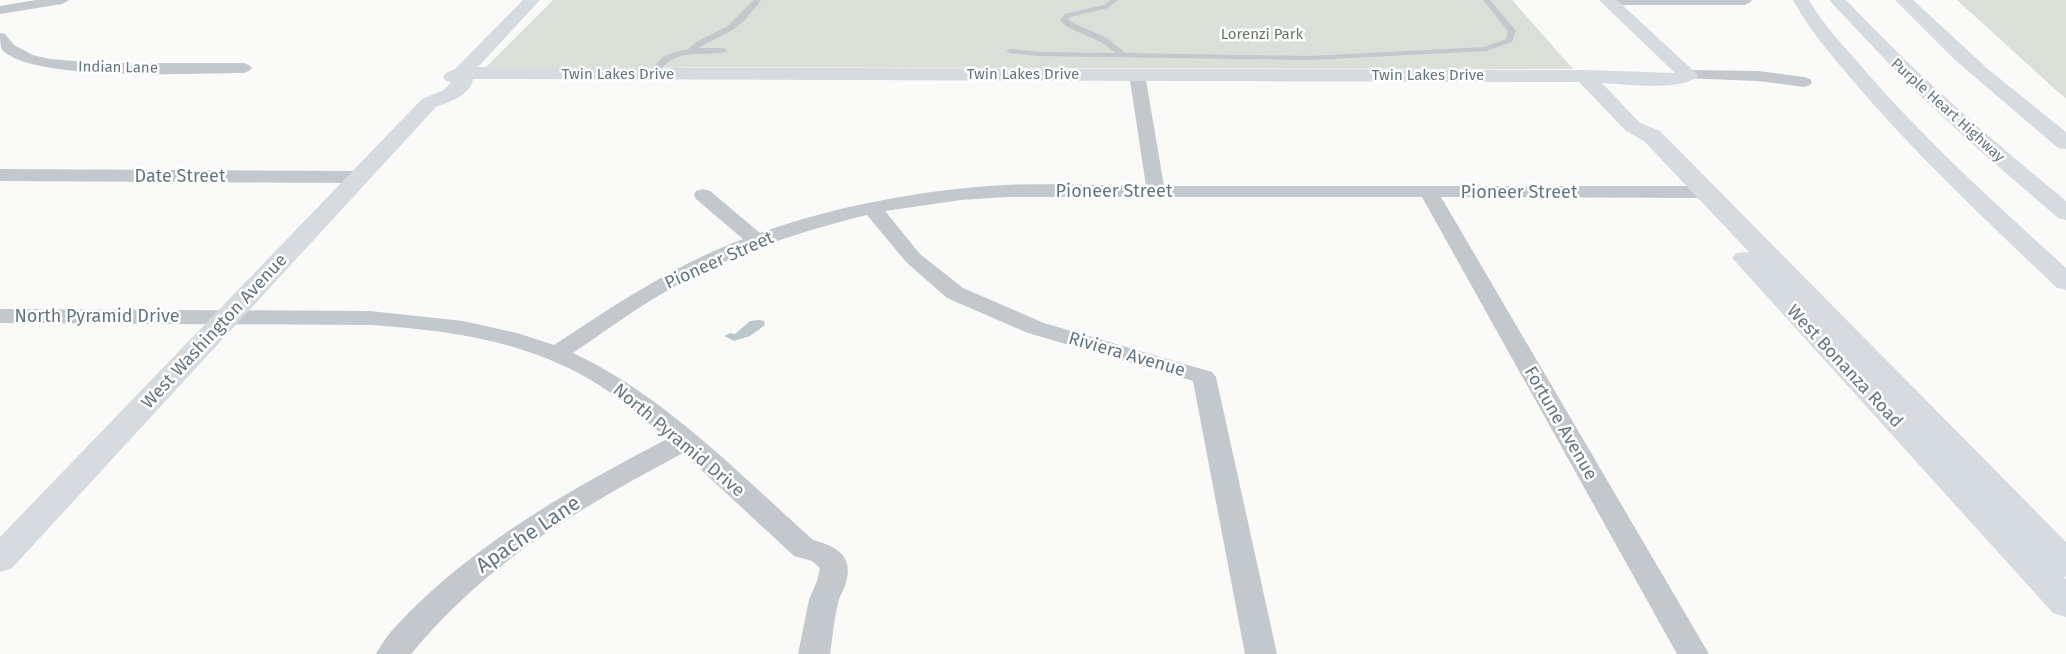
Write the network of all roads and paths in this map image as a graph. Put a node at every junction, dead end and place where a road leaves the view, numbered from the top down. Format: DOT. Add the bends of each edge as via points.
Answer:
graph roads {
  1 [pos="62,0"];
  2 [pos="532,0"];
  3 [pos="758,0"];
  4 [pos="1115,0"];
  5 [pos="1486,0"];
  6 [pos="1608,0"];
  7 [pos="1801,0"];
  8 [pos="1837,0"];
  9 [pos="1903,0"];
  10 [pos="1745,1"];
  11 [pos="2,10"];
  12 [pos="0,29"];
  13 [pos="0,37"];
  14 [pos="691,50"];
  15 [pos="722,50"];
  16 [pos="1010,51"];
  17 [pos="1123,55"];
  18 [pos="244,68"];
  19 [pos="462,73"];
  20 [pos="652,74"];
  21 [pos="1137,74"];
  22 [pos="1688,75"];
  23 [pos="1584,76"];
  24 [pos="1804,82"];
  25 [pos="2066,144"];
  26 [pos="0,175"];
  27 [pos="360,177"];
  28 [pos="1156,191"];
  29 [pos="1428,192"];
  30 [pos="1694,192"];
  31 [pos="703,195"];
  32 [pos="872,208"];
  33 [pos="2066,213"];
  34 [pos="756,240"];
  35 [pos="2066,282"];
  36 [pos="0,316"];
  37 [pos="226,317"];
  38 [pos="1828,332"];
  39 [pos="558,353"];
  40 [pos="685,441"];
  41 [pos="0,559"];
  42 [pos="2066,564"];
  43 [pos="2066,603"];
  44 [pos="392,654"];
  45 [pos="814,654"];
  46 [pos="1261,654"];
  47 [pos="1693,654"];
  1 -- 11 [label="street"];
  2 -- 19 [label="main road, West Washington Avenue"];
  3 -- 14 [label="lane" via="743,19"];
  4 -- 17 [label="lane" via="1106,7 1067,15 1064,20 1104,40"];
  5 -- 17 [label="lane" via="1512,31 1509,40 1486,49 1310,58"];
  6 -- 10 [label="street"];
  6 -- 22 [label="main road"];
  7 -- 35 [label="main road" via="1829,39 1927,150"];
  8 -- 33 [label="main road, Purple Heart Highway" via="1925,90"];
  9 -- 25 [label="main road" via="1942,39"];
  11 -- 12 [label="street"];
  13 -- 18 [label="street, Indian Lane" via="9,48 49,64 98,68"];
  14 -- 15 [label="lane"];
  14 -- 20 [label="lane" via="676,53 657,66"];
  16 -- 17 [label="lane"];
  19 -- 20 [label="main road, Twin Lakes Drive"];
  19 -- 27 [label="main road, West Washington Avenue" via="464,82 451,94 429,103"];
  20 -- 21 [label="main road, Twin Lakes Drive"];
  21 -- 23 [label="main road, Twin Lakes Drive"];
  21 -- 28 [label="street"];
  22 -- 23 [label="main road, Twin Lakes Drive" via="1677,80"];
  22 -- 24 [label="street, Twin Lakes Drive" via="1758,76"];
  23 -- 30 [label="main road, West Bonanza Road" via="1633,127 1630,136"];
  26 -- 27 [label="street, Date Street"];
  27 -- 37 [label="main road, West Washington Avenue"];
  28 -- 29 [label="street, Pioneer Street"];
  28 -- 32 [label="street, Pioneer Street" via="970,193"];
  29 -- 30 [label="street, Pioneer Street"];
  29 -- 47 [label="street, Fortune Avenue"];
  30 -- 38 [label="main road, West Bonanza Road"];
  31 -- 34 [label="street"];
  32 -- 34 [label="street, Pioneer Street"];
  32 -- 46 [label="street, Riviera Avenue" via="913,258 955,293 1036,328 1204,377"];
  34 -- 39 [label="street, Pioneer Street" via="659,286"];
  36 -- 37 [label="street, North Pyramid Drive"];
  37 -- 39 [label="street, North Pyramid Drive" via="366,317 415,321 468,327 516,338"];
  37 -- 41 [label="main road, West Washington Avenue"];
  38 -- 42 [label="main road, West Bonanza Road"];
  38 -- 43 [label="main road, West Bonanza Road"];
  39 -- 40 [label="street, North Pyramid Drive" via="627,392"];
  40 -- 44 [label="street, Apache Lane" via="580,497 515,537 439,601"];
  40 -- 45 [label="street, North Pyramid Drive" via="804,549 821,553 835,565 824,600"];
}
